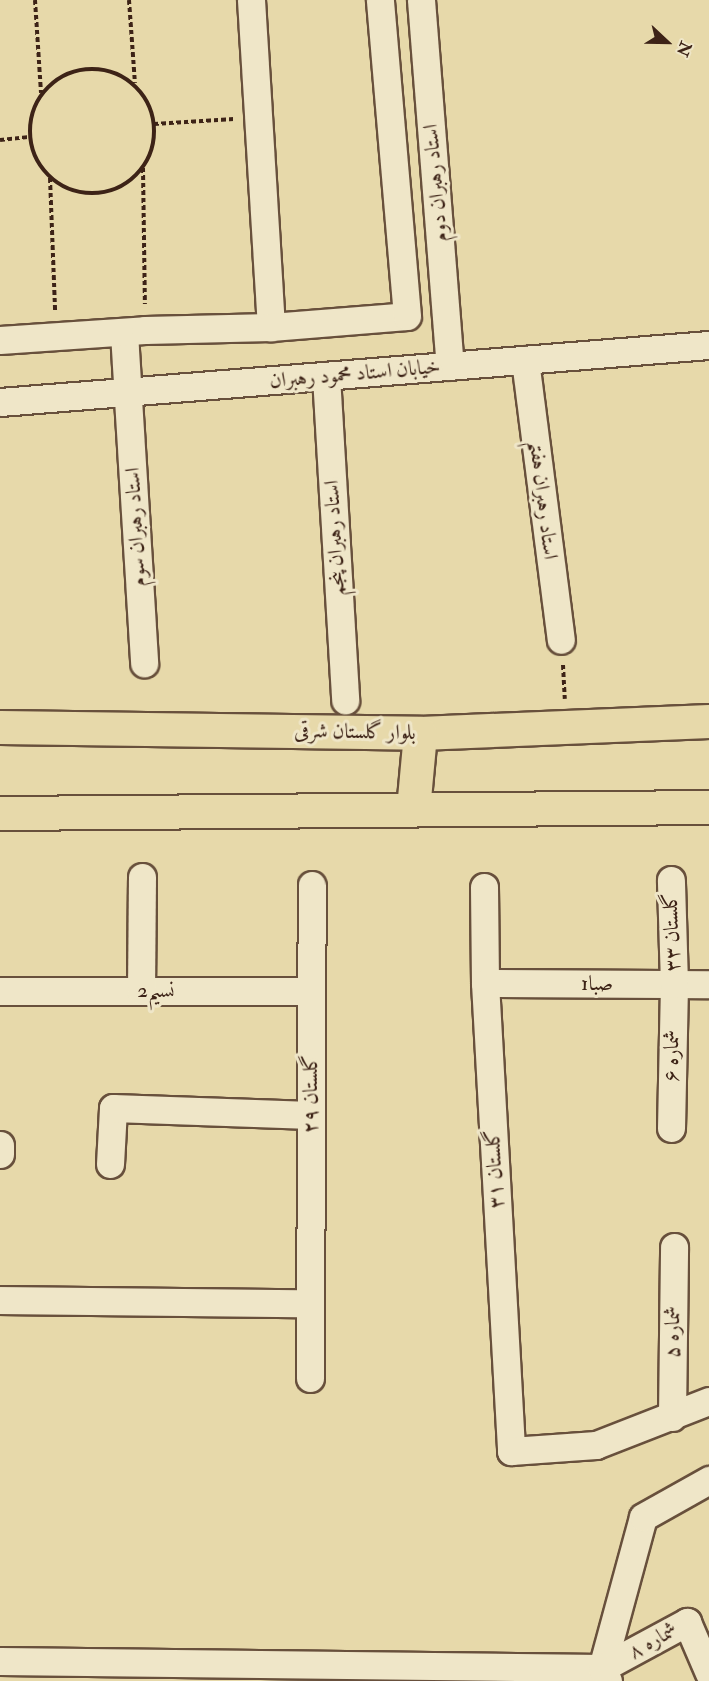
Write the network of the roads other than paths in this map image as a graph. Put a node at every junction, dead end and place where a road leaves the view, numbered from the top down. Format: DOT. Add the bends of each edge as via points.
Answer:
graph roads {
  1 [pos="251,0"];
  2 [pos="380,0"];
  3 [pos="421,0"];
  4 [pos="271,327"];
  5 [pos="135,332"];
  6 [pos="0,340"];
  7 [pos="709,345"];
  8 [pos="525,360"];
  9 [pos="450,366"];
  10 [pos="326,376"];
  11 [pos="129,392"];
  12 [pos="0,402"];
  13 [pos="561,640"];
  14 [pos="144,663"];
  15 [pos="345,700"];
  16 [pos="709,721"];
  17 [pos="0,727"];
  18 [pos="420,733"];
  19 [pos="709,807"];
  20 [pos="413,809"];
  21 [pos="0,813"];
  22 [pos="142,876"];
  23 [pos="671,880"];
  24 [pos="312,885"];
  25 [pos="484,887"];
  26 [pos="485,984"];
  27 [pos="674,984"];
  28 [pos="709,984"];
  29 [pos="0,991"];
  30 [pos="141,991"];
  31 [pos="311,991"];
  32 [pos="310,1115"];
  33 [pos="671,1128"];
  34 [pos="0,1145"];
  35 [pos="0,1154"];
  36 [pos="110,1164"];
  37 [pos="674,1247"];
  38 [pos="0,1300"];
  39 [pos="309,1303"];
  40 [pos="310,1378"];
  41 [pos="709,1401"];
  42 [pos="672,1417"];
  43 [pos="709,1480"];
  44 [pos="0,1661"];
  45 [pos="709,1673"];
  46 [pos="605,1675"];
  1 -- 4 [label="street"];
  2 -- 4 [label="street" via="407,316"];
  3 -- 9 [label="street, استاد رهبران دوم"];
  4 -- 5 [label="street"];
  5 -- 6 [label="street"];
  5 -- 11 [label="street, استاد رهبران سوم"];
  7 -- 8 [label="street, خیابان استاد محمود رهبران"];
  8 -- 9 [label="street, خیابان استاد محمود رهبران"];
  8 -- 13 [label="street, استاد رهبران هفتم"];
  9 -- 10 [label="street, خیابان استاد محمود رهبران"];
  10 -- 11 [label="street, خیابان استاد محمود رهبران"];
  10 -- 15 [label="street, استاد رهبران پنجم"];
  11 -- 12 [label="street, خیابان استاد محمود رهبران"];
  11 -- 14 [label="street, استاد رهبران سوم"];
  16 -- 18 [label="main road, بلوار گلستان شرقی"];
  17 -- 18 [label="main road, بلوار گلستان شرقی"];
  18 -- 20 [label="main road"];
  19 -- 20 [label="main road"];
  20 -- 21 [label="main road"];
  22 -- 30 [label="street"];
  23 -- 27 [label="street, گلستان ۳۳"];
  24 -- 31 [label="street, گلستان ۲۹"];
  25 -- 26 [label="street, گلستان ۳۱"];
  26 -- 27 [label="street, صبا1"];
  26 -- 42 [label="street, گلستان ۳۱" via="511,1451 596,1445"];
  27 -- 28 [label="street, صبا1"];
  27 -- 33 [label="street, شماره ۶"];
  29 -- 30 [label="street, نسیم2"];
  30 -- 31 [label="street, نسیم2"];
  31 -- 32 [label="street, گلستان ۲۹"];
  32 -- 36 [label="street" via="112,1108"];
  32 -- 39 [label="street, گلستان ۲۹"];
  34 -- 35 [label="street"];
  37 -- 42 [label="street, شماره ۵"];
  38 -- 39 [label="street"];
  39 -- 40 [label="street, گلستان ۲۹"];
  41 -- 42 [label="street"];
  43 -- 46 [label="street" via="643,1517"];
  44 -- 46 [label="street"];
  45 -- 46 [label="street, شماره ۸" via="687,1622"];
}
